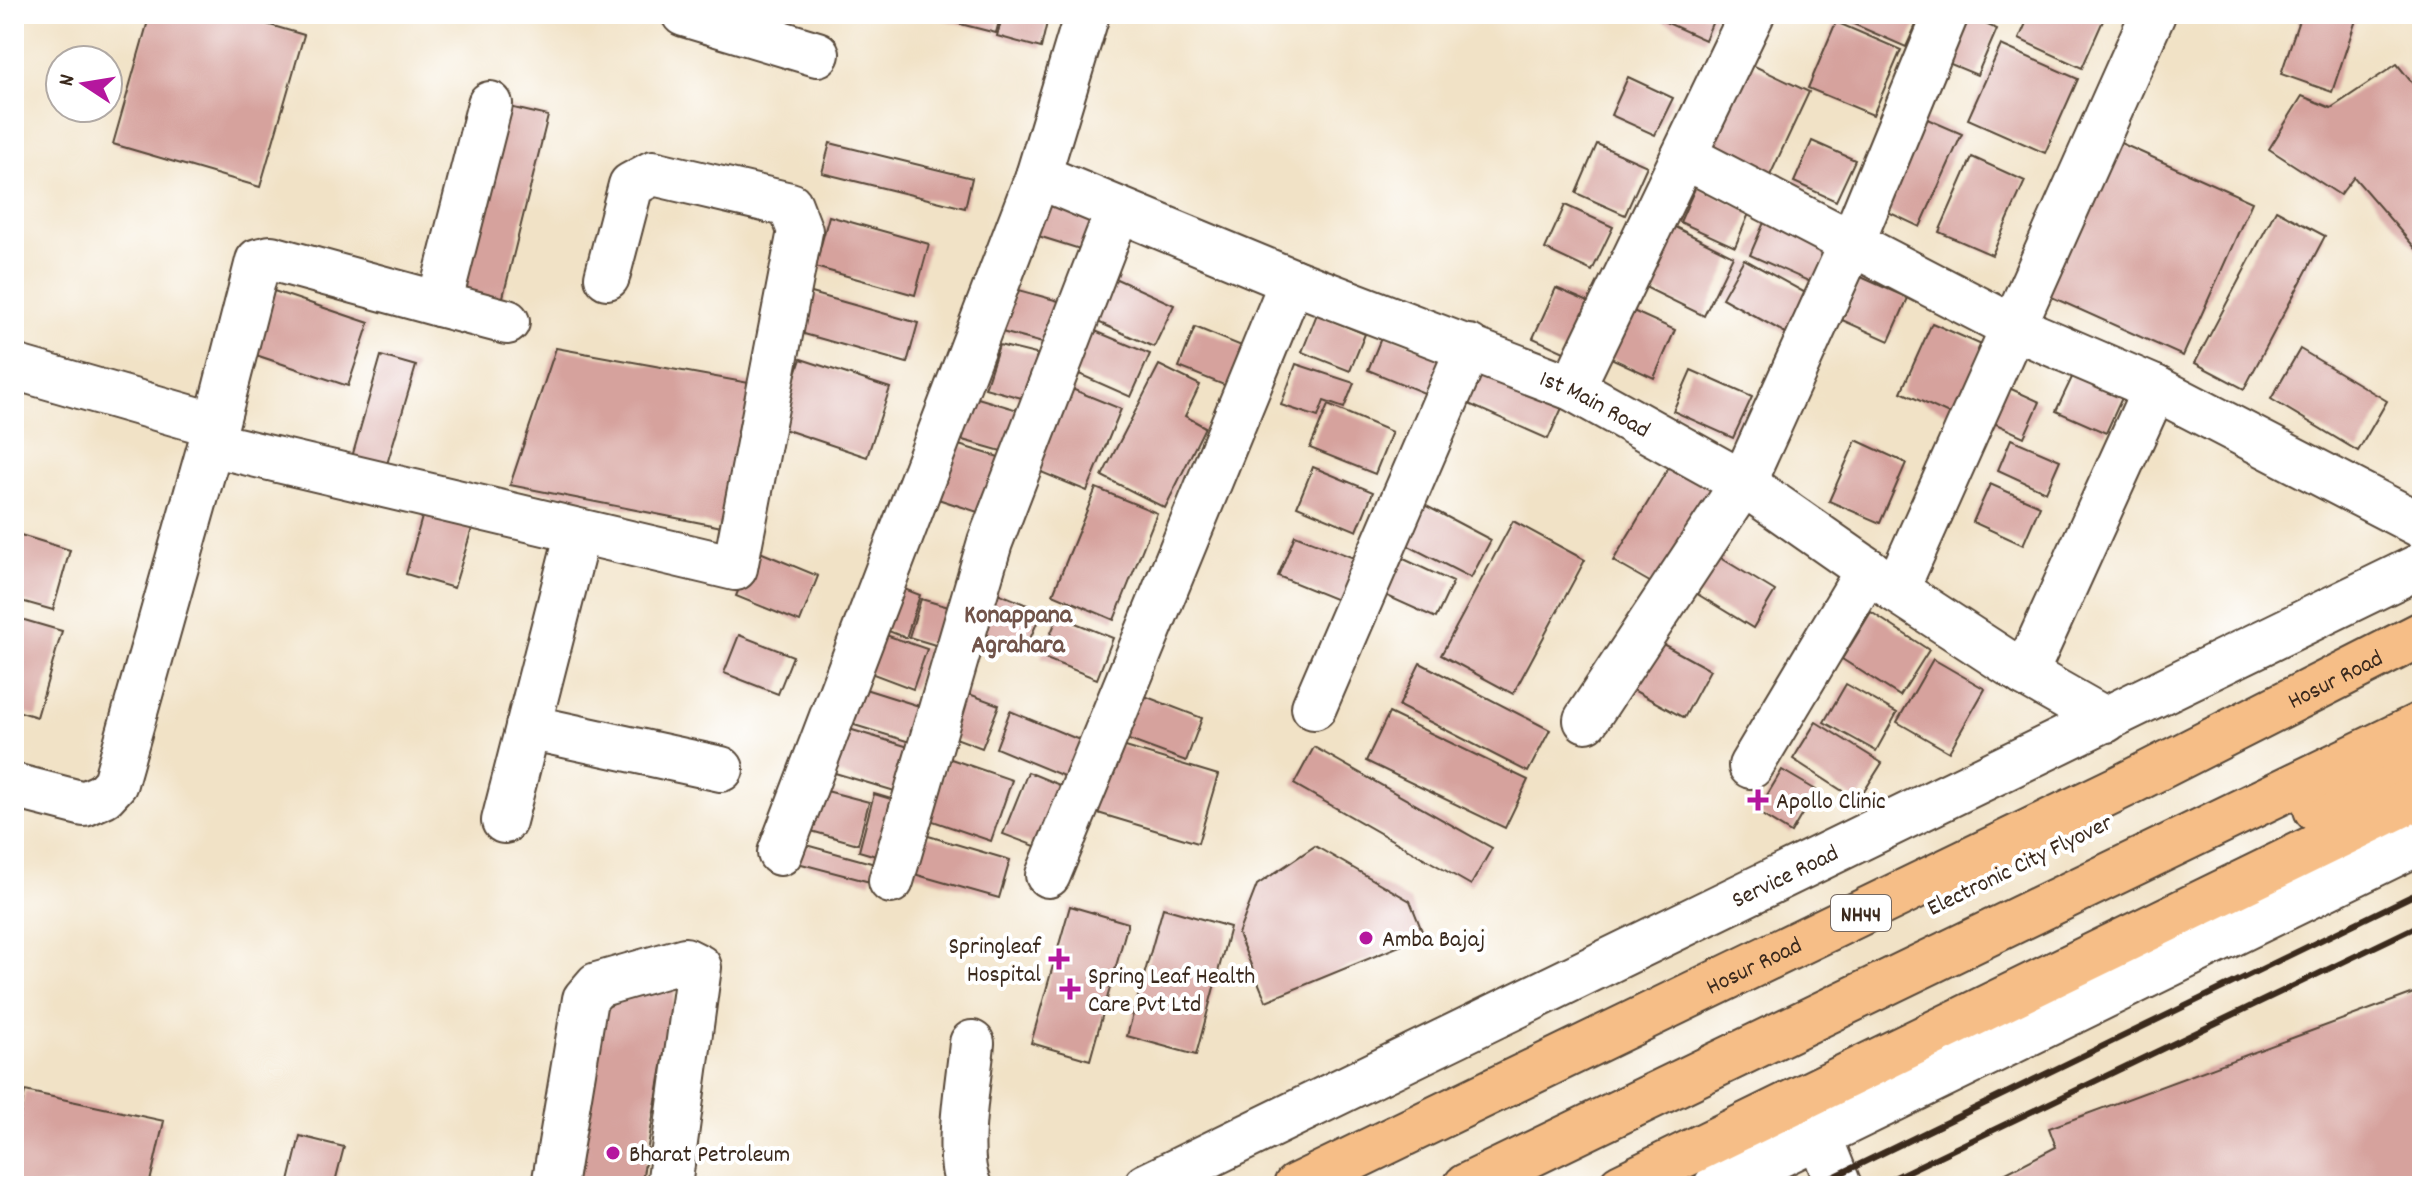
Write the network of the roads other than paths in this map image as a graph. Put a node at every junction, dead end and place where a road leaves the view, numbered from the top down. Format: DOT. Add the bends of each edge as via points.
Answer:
graph roads {
  1 [pos="684,14"];
  2 [pos="1087,14"];
  3 [pos="1752,14"];
  4 [pos="1946,14"];
  5 [pos="2153,14"];
  6 [pos="817,54"];
  7 [pos="490,104"];
  8 [pos="1684,156"];
  9 [pos="1038,176"];
  10 [pos="1118,210"];
  11 [pos="1851,245"];
  12 [pos="607,277"];
  13 [pos="1292,281"];
  14 [pos="439,304"];
  15 [pos="507,322"];
  16 [pos="2013,327"];
  17 [pos="1469,347"];
  18 [pos="14,367"];
  19 [pos="1572,388"];
  20 [pos="2155,388"];
  21 [pos="213,434"];
  22 [pos="1743,483"];
  23 [pos="2422,526"];
  24 [pos="578,532"];
  25 [pos="2422,565"];
  26 [pos="1882,580"];
  27 [pos="2422,634"];
  28 [pos="2422,667"];
  29 [pos="2025,674"];
  30 [pos="1314,707"];
  31 [pos="1586,720"];
  32 [pos="2106,720"];
  33 [pos="2422,724"];
  34 [pos="528,727"];
  35 [pos="2422,758"];
  36 [pos="1751,766"];
  37 [pos="721,769"];
  38 [pos="14,786"];
  39 [pos="2422,795"];
  40 [pos="504,821"];
  41 [pos="2422,841"];
  42 [pos="780,853"];
  43 [pos="1048,875"];
  44 [pos="891,881"];
  45 [pos="972,1043"];
  46 [pos="1819,1136"];
  47 [pos="554,1186"];
  48 [pos="669,1186"];
  49 [pos="969,1186"];
  50 [pos="1146,1186"];
  51 [pos="1296,1186"];
  52 [pos="1356,1186"];
  53 [pos="1466,1186"];
  54 [pos="1527,1186"];
  55 [pos="1621,1186"];
  56 [pos="1716,1186"];
  57 [pos="1839,1186"];
  1 -- 6 [label="street"];
  2 -- 9 [label="street"];
  3 -- 8 [label="street"];
  4 -- 11 [label="street"];
  5 -- 16 [label="street"];
  7 -- 14 [label="street"];
  8 -- 11 [label="street"];
  8 -- 19 [label="street"];
  9 -- 10 [label="street, 1st Main Road"];
  9 -- 42 [label="street"];
  10 -- 13 [label="street, 1st Main Road"];
  10 -- 44 [label="street" via="990,542"];
  11 -- 16 [label="street"];
  11 -- 22 [label="street"];
  12 -- 24 [label="street" via="631,185 653,173 790,205 800,231 735,568"];
  13 -- 17 [label="street, 1st Main Road"];
  13 -- 43 [label="street"];
  14 -- 15 [label="street"];
  14 -- 21 [label="street" via="264,258 258,261"];
  16 -- 20 [label="street"];
  16 -- 26 [label="street"];
  17 -- 19 [label="street, 1st Main Road"];
  17 -- 30 [label="street"];
  18 -- 21 [label="street"];
  19 -- 22 [label="street, 1st Main Road"];
  20 -- 23 [label="street"];
  20 -- 29 [label="street"];
  21 -- 24 [label="street"];
  21 -- 38 [label="street" via="115,783 84,804"];
  22 -- 26 [label="street, 1st Main Road"];
  22 -- 31 [label="street"];
  24 -- 34 [label="street"];
  25 -- 32 [label="street, Service Road"];
  26 -- 29 [label="street, 1st Main Road"];
  26 -- 36 [label="street"];
  27 -- 51 [label="highway, Hosur Road / NH44" via="2123,786"];
  28 -- 52 [label="highway, Electronic City Flyover"];
  29 -- 32 [label="street, 1st Main Road"];
  32 -- 50 [label="street, Service Road"];
  33 -- 53 [label="highway, Electronic City Flyover"];
  34 -- 37 [label="street"];
  34 -- 40 [label="street"];
  35 -- 54 [label="highway"];
  39 -- 55 [label="highway"];
  41 -- 46 [label="street"];
  45 -- 49 [label="street" via="963,1146"];
  46 -- 56 [label="street"];
  46 -- 57 [label="street"];
  47 -- 48 [label="street" via="585,999 597,985 685,960 699,967"];
}
